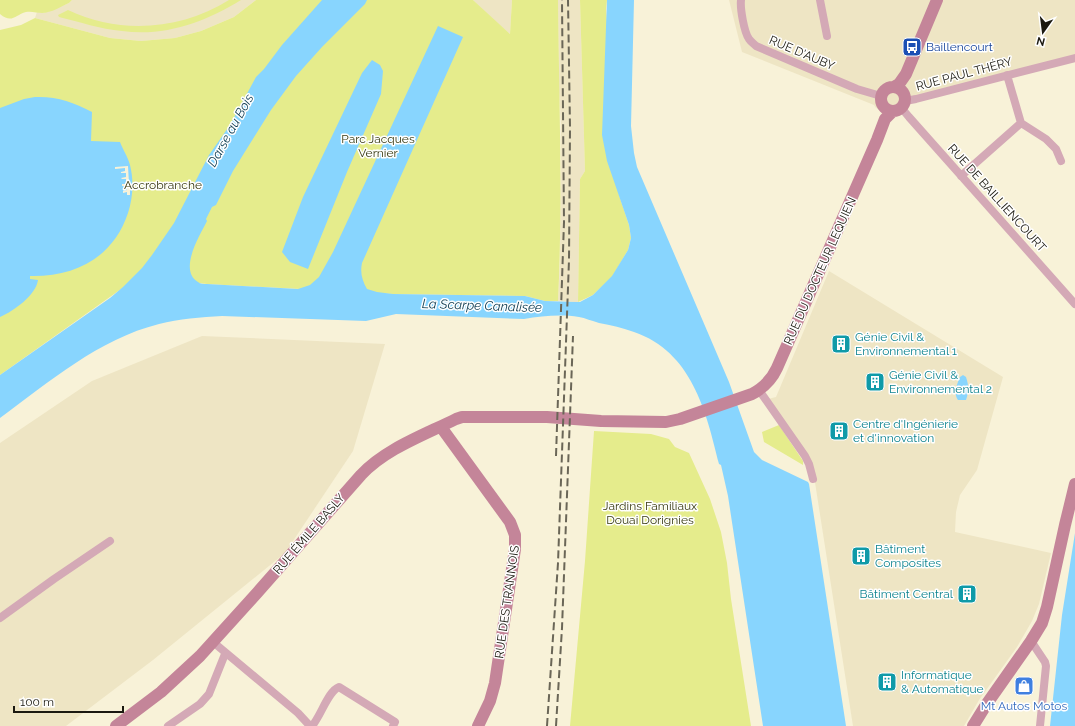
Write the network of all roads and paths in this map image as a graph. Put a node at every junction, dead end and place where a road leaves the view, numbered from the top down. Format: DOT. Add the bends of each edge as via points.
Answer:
graph roads {
  1 [pos="820,0"];
  2 [pos="937,0"];
  3 [pos="941,0"];
  4 [pos="741,3"];
  5 [pos="931,15"];
  6 [pos="827,36"];
  7 [pos="1075,58"];
  8 [pos="1007,75"];
  9 [pos="902,97"];
  10 [pos="885,105"];
  11 [pos="1021,124"];
  12 [pos="1061,161"];
  13 [pos="961,176"];
  14 [pos="1075,304"];
  15 [pos="759,390"];
  16 [pos="538,417"];
  17 [pos="440,427"];
  18 [pos="813,478"];
  19 [pos="1075,484"];
  20 [pos="110,541"];
  21 [pos="0,618"];
  22 [pos="1031,641"];
  23 [pos="213,642"];
  24 [pos="226,654"];
  25 [pos="116,726"];
  26 [pos="168,726"];
  27 [pos="311,726"];
  28 [pos="393,726"];
  29 [pos="478,726"];
  30 [pos="974,726"];
  31 [pos="1040,726"];
  1 -- 6 [label="street"];
  2 -- 5 [label="street"];
  3 -- 5 [label="street"];
  4 -- 10 [label="street, RUE D'AUBY" via="746,34 756,46 857,89"];
  5 -- 9 [label="street" via="901,82"];
  7 -- 8 [label="street, RUE PAUL THÉRY"];
  8 -- 9 [label="street, RUE PAUL THÉRY" via="912,100"];
  8 -- 11 [label="street"];
  9 -- 10 [label="street" via="899,110"];
  9 -- 10 [label="street" via="887,88"];
  9 -- 13 [label="street, RUE DE BAILLIENCOURT" via="904,111 908,117"];
  10 -- 15 [label="street, RUE DU DOCTEUR LEQUIEN" via="885,119 870,158 778,368"];
  11 -- 12 [label="street" via="1046,138 1056,149"];
  11 -- 13 [label="street"];
  13 -- 14 [label="street, RUE DE BAILLIENCOURT"];
  15 -- 16 [label="street, RUE DU DOCTEUR LEQUIEN" via="680,419 660,422"];
  15 -- 18 [label="street" via="805,456"];
  16 -- 17 [label="street, RUE ÉMILE BASLY" via="466,416"];
  17 -- 23 [label="street, RUE ÉMILE BASLY" via="385,454 370,465"];
  17 -- 29 [label="street, RUE DES TRANNOIS" via="510,522 515,535 515,550 494,688"];
  19 -- 22 [label="street" via="1047,607 1042,623"];
  20 -- 21 [label="street"];
  22 -- 30 [label="street"];
  22 -- 31 [label="street" via="1046,666"];
  23 -- 24 [label="street"];
  23 -- 25 [label="street, RUE ÉMILE BASLY" via="168,686"];
  24 -- 26 [label="street" via="209,694 196,707"];
  24 -- 27 [label="street"];
  27 -- 28 [label="street" via="319,718 333,690 339,687 396,722"];
}
